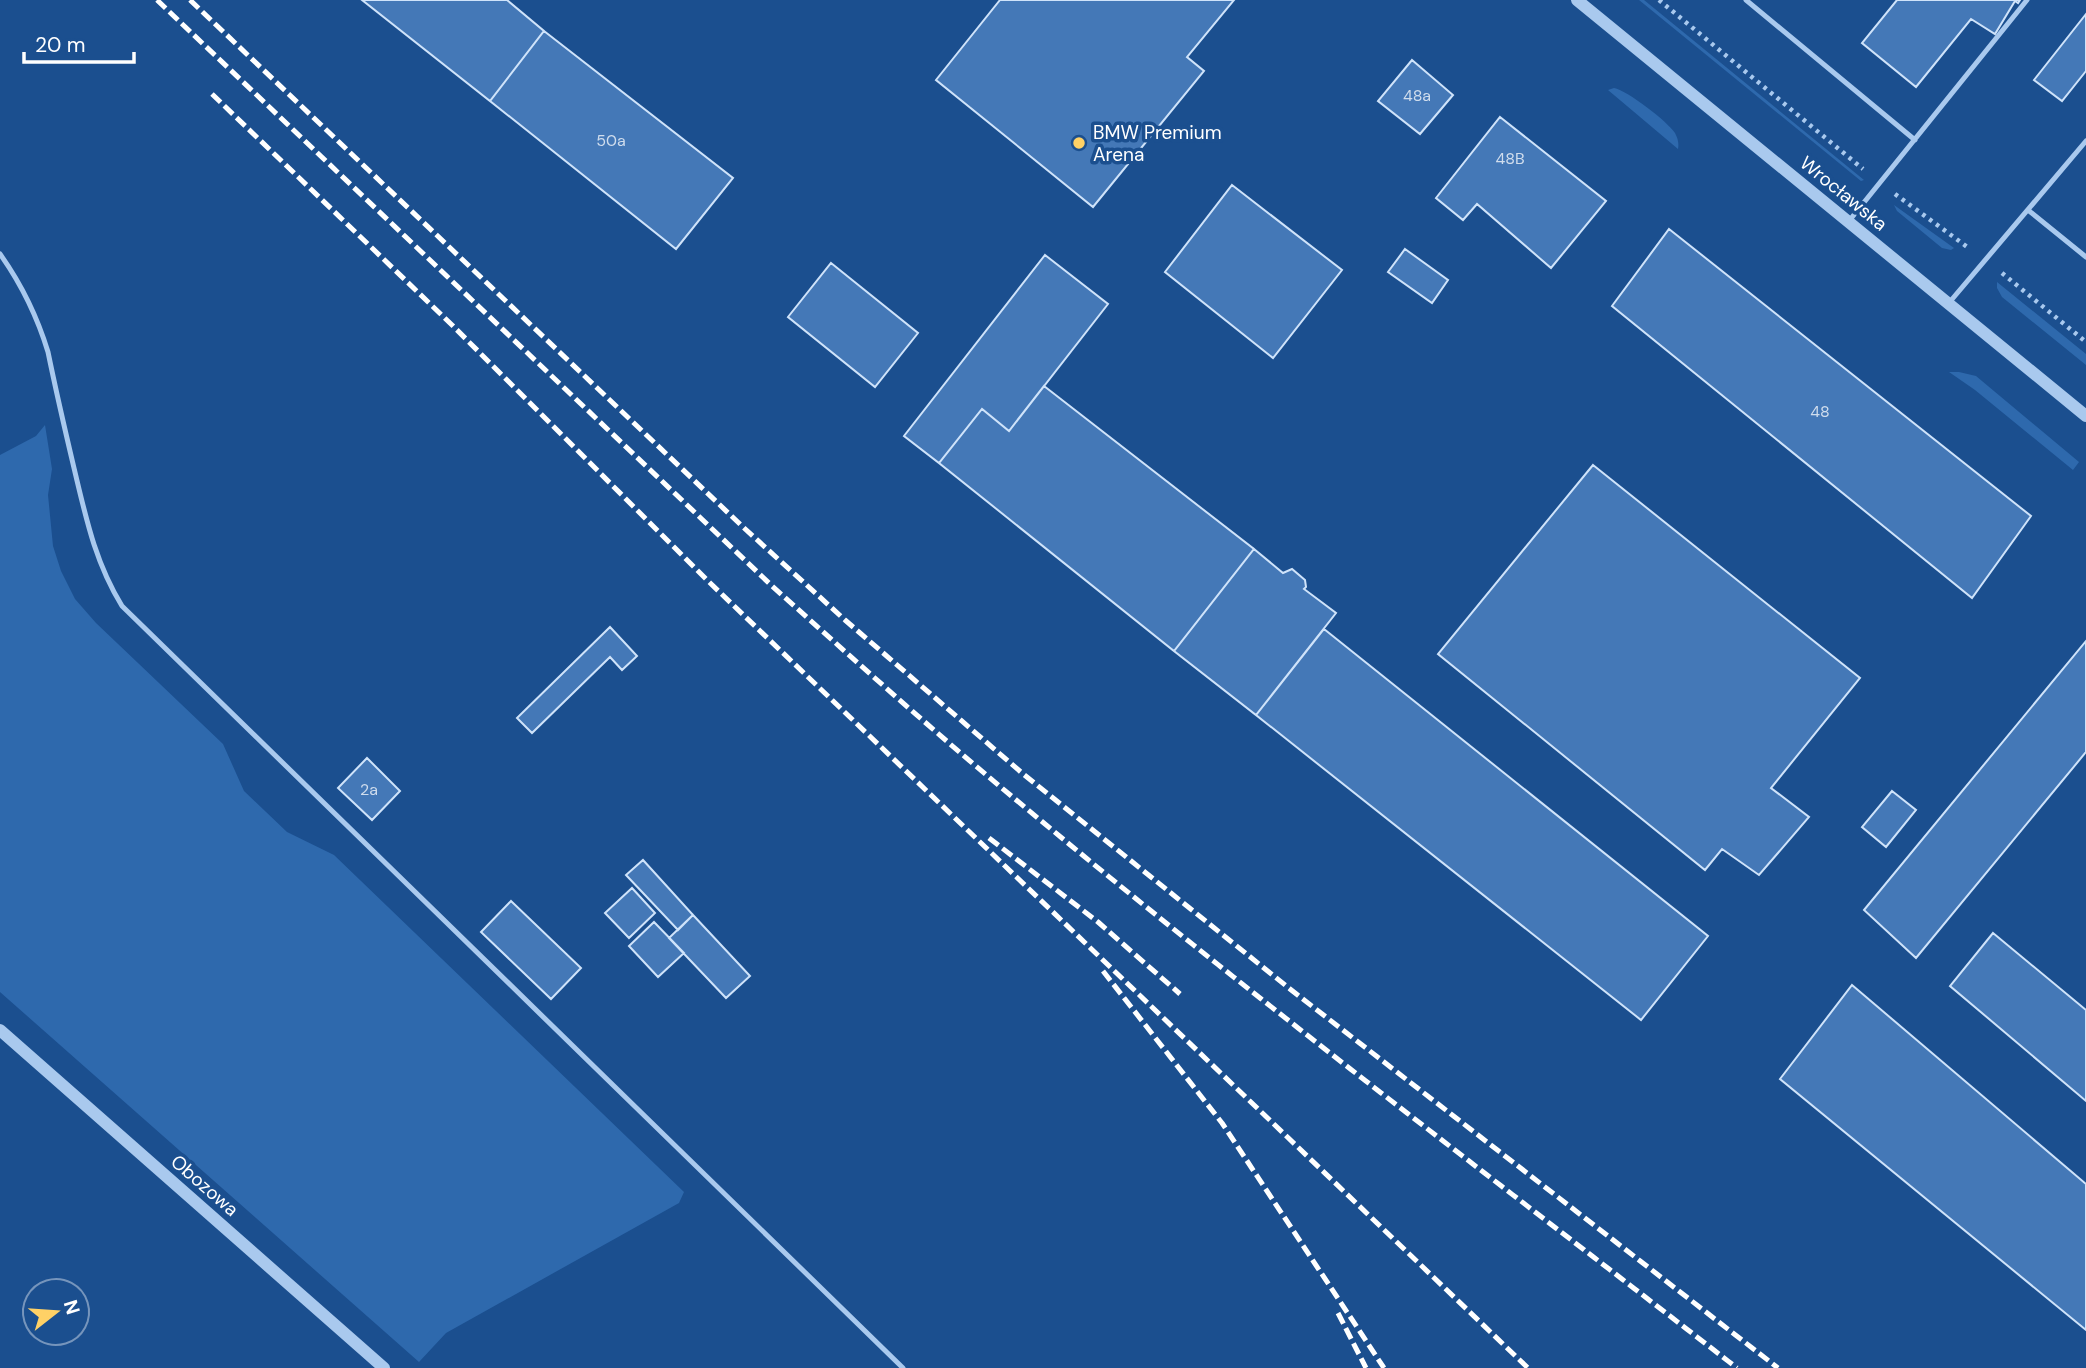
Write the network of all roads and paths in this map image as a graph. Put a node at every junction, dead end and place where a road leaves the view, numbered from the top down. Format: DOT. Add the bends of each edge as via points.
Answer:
graph roads {
  1 [pos="1577,0"];
  2 [pos="1746,0"];
  3 [pos="2027,0"];
  4 [pos="1915,140"];
  5 [pos="2086,141"];
  6 [pos="2028,210"];
  7 [pos="1849,222"];
  8 [pos="0,254"];
  9 [pos="2086,257"];
  10 [pos="1948,304"];
  11 [pos="2086,416"];
  12 [pos="0,1030"];
  13 [pos="384,1368"];
  14 [pos="903,1368"];
  1 -- 7 [label="street, Wrocławska"];
  2 -- 4 [label="lane"];
  3 -- 4 [label="lane"];
  4 -- 7 [label="lane"];
  5 -- 6 [label="lane"];
  6 -- 9 [label="lane"];
  6 -- 10 [label="lane"];
  7 -- 10 [label="street, Wrocławska"];
  8 -- 14 [label="lane" via="39,324 88,527 103,572 122,606"];
  10 -- 11 [label="street, Wrocławska"];
  12 -- 13 [label="street, Obozowa"];
}
